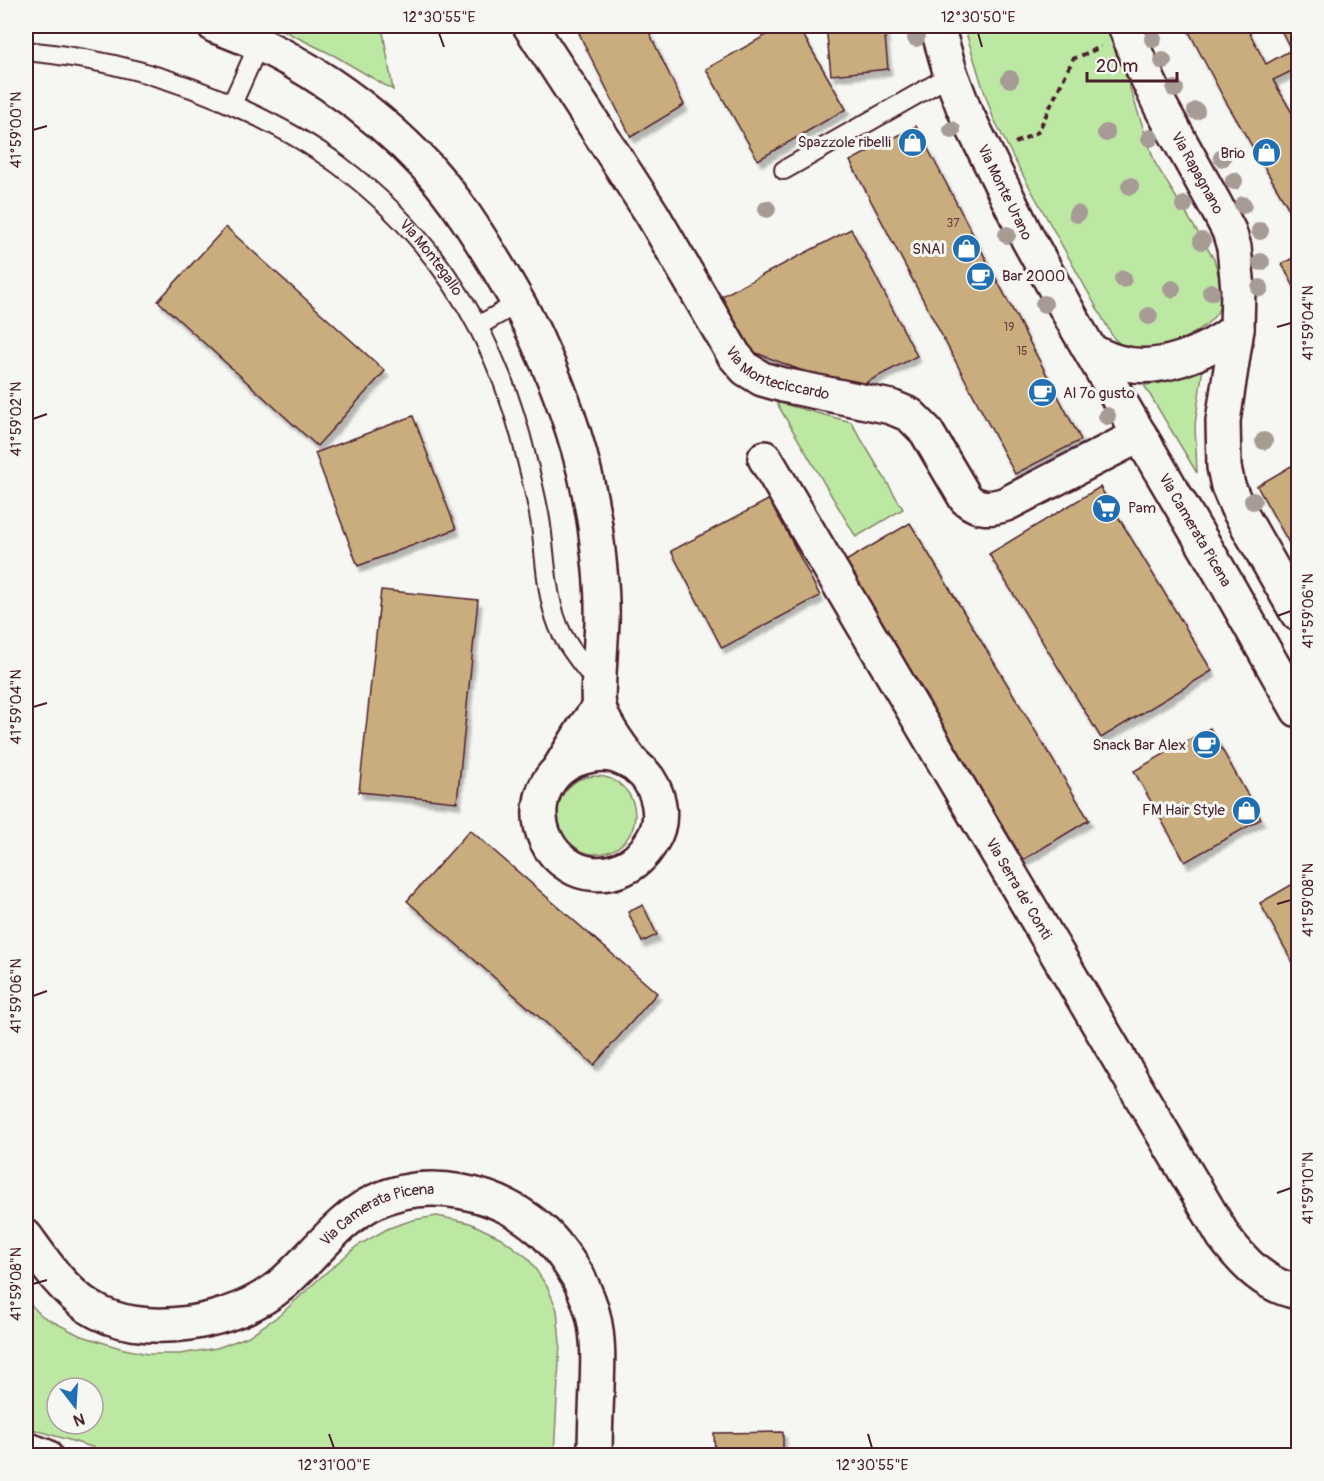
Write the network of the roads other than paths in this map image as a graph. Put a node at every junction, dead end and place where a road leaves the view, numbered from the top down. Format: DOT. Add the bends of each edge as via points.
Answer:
graph roads {
  1 [pos="215,26"];
  2 [pos="530,26"];
  3 [pos="937,26"];
  4 [pos="1127,30"];
  5 [pos="259,44"];
  6 [pos="26,51"];
  7 [pos="951,75"];
  8 [pos="232,104"];
  9 [pos="784,170"];
  10 [pos="518,303"];
  11 [pos="478,326"];
  12 [pos="1237,328"];
  13 [pos="1091,351"];
  14 [pos="1140,435"];
  15 [pos="765,458"];
  16 [pos="1299,614"];
  17 [pos="599,697"];
  18 [pos="1299,710"];
  19 [pos="633,764"];
  20 [pos="559,769"];
  21 [pos="26,1237"];
  22 [pos="1299,1292"];
  23 [pos="26,1449"];
  24 [pos="45,1455"];
  25 [pos="595,1455"];
  1 -- 5 [label="street, Via Montegallo"];
  2 -- 14 [label="street, Via Monteciccardo" via="652,214 734,355 746,369 783,386 891,407 910,415 926,431 966,499 983,508 1006,504"];
  3 -- 7 [label="street, Via Monte Urano"];
  4 -- 12 [label="street, Via Rapagnano" via="1161,107 1229,231 1236,261"];
  5 -- 8 [label="lane"];
  5 -- 10 [label="street, Via Montegallo" via="333,87 416,156 450,195"];
  6 -- 8 [label="lane, Via Montegallo" via="64,54 129,68"];
  7 -- 9 [label="lane"];
  7 -- 13 [label="street, Via Monte Urano" via="987,157 1051,283"];
  8 -- 11 [label="lane, Via Montegallo" via="319,151 374,193 446,273"];
  10 -- 11 [label="lane"];
  10 -- 17 [label="street, Via Montegallo" via="552,372 589,490 599,555 602,614"];
  11 -- 17 [label="lane, Via Montegallo" via="499,369 521,436 556,615 562,633"];
  12 -- 13 [label="street" via="1207,349 1167,362 1130,364"];
  12 -- 16 [label="street" via="1222,444 1228,486"];
  13 -- 14 [label="street, Via Camerata Picena"];
  14 -- 18 [label="street, Via Camerata Picena"];
  15 -- 22 [label="street, Via Serra de' Conti" via="1224,1237 1261,1276"];
  17 -- 19 [label="street, Via Montegallo" via="613,734"];
  17 -- 20 [label="street, Via Montegallo"];
  19 -- 20 [label="street" via="615,756 595,754"];
  19 -- 20 [label="street, Via Montegallo" via="648,778 657,796 660,816 656,836 629,867 611,873 591,874 573,868 556,856 545,841 540,803 547,784"];
  21 -- 25 [label="street, Via Camerata Picena" via="56,1279 95,1311 129,1322 158,1325 208,1319 261,1299 286,1281 348,1220 379,1200 437,1189 496,1202 544,1233 562,1252 587,1294 598,1346"];
  23 -- 24 [label="street"];
}
